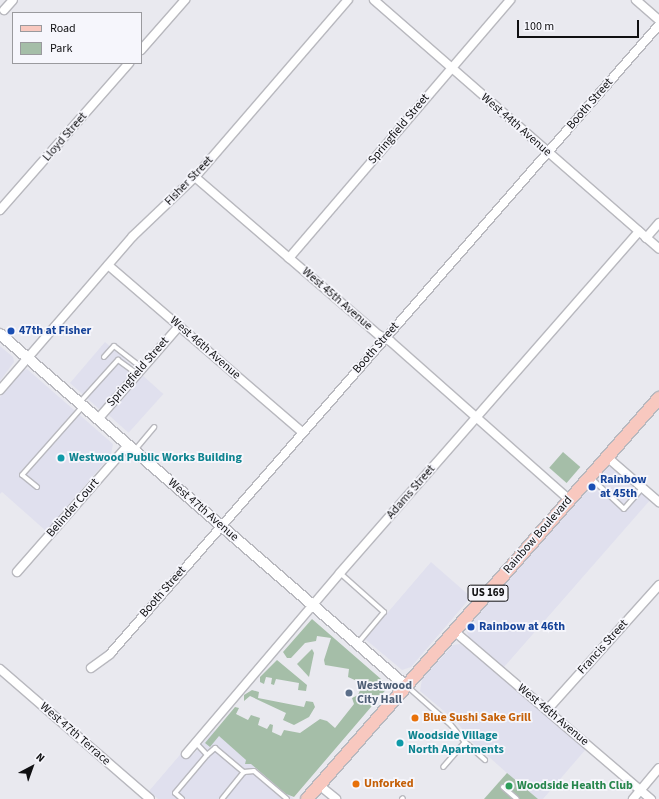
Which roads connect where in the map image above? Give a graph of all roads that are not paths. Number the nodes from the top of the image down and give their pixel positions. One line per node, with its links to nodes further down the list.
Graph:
1 (13, 0): 7 (street)
2 (185, 0): 10 (street)
3 (348, 0): 14 (street, Fisher Street)
4 (374, 0): 12 (street, West 44th Avenue)
5 (510, 0): 12 (street, Springfield Street)
6 (636, 0): 8 (street)
7 (4, 10)
8 (659, 20)
9 (659, 25): 13 (street, Booth Street)
10 (142, 49)
11 (129, 64): 15 (street, Lloyd Street)
12 (451, 69): 13 (street, West 44th Avenue); 20 (street, Springfield Street)
13 (548, 152): 17 (street, West 44th Avenue); 24 (street, Booth Street)
14 (195, 177): 20 (street, West 45th Avenue); 21 (street, Fisher Street)
15 (0, 210)
16 (659, 223): 18 (street)
17 (639, 232): 18 (street, West 44th Avenue); 31 (street, Adams Street)
18 (646, 238): 19 (street, West 44th Avenue)
19 (659, 249)
20 (289, 258): 24 (street, West 45th Avenue)
21 (108, 265): 22 (street, West 46th Avenue); 26 (street, Fisher Street)
22 (179, 326): 27 (street, Springfield Street); 34 (street, West 46th Avenue)
23 (0, 334): 26 (street, West 47th Avenue)
24 (384, 338): 31 (street, West 45th Avenue); 34 (street, Booth Street)
25 (104, 357): 27 (lane)
26 (27, 358): 28 (street, Fisher Street); 30 (street, West 47th Avenue)
27 (139, 371): 30 (lane); 32 (street, Springfield Street)
28 (0, 390)
29 (659, 398): 36 (main road, Rainbow Boulevard / US 169)
30 (81, 404): 32 (street, West 47th Avenue); 39 (lane)
31 (477, 417): 40 (street, West 45th Avenue); 44 (street, Adams Street)
32 (98, 419): 35 (street, West 47th Avenue)
33 (154, 427): 35 (lane)
34 (302, 432): 42 (street, Booth Street)
35 (131, 447): 42 (street, West 47th Avenue); 43 (street, Belinder Court)
36 (607, 457): 37 (main road, Rainbow Boulevard / US 169); 38 (street)
37 (589, 477): 38 (lane); 40 (main road, Rainbow Boulevard / US 169)
38 (643, 487): 41 (street)
39 (37, 488)
40 (570, 500): 47 (main road, Rainbow Boulevard / US 169)
41 (659, 502)
42 (221, 526): 46 (street, West 47th Avenue); 50 (street, Booth Street)
43 (18, 572)
44 (340, 574): 46 (street, Adams Street); 48 (lane)
45 (659, 585): 52 (street, Francis Street)
46 (312, 606): 48 (street, West 47th Avenue); 54 (street, Adams Street)
47 (454, 632): 51 (main road, Rainbow Boulevard / US 169); 52 (street, West 46th Avenue)
48 (357, 644): 51 (street, West 47th Avenue)
49 (0, 668): 64 (street, West 47th Terrace)
50 (91, 668)
51 (406, 686): 53 (lane); 61 (main road, Rainbow Boulevard / US 169)
52 (547, 710): 63 (street, West 46th Avenue)
53 (465, 742): 57 (lane); 58 (lane)
54 (196, 743): 55 (street, Adams Street); 56 (lane)
55 (186, 754)
56 (207, 755): 60 (lane); 65 (lane)
57 (485, 760)
58 (443, 767)
59 (659, 768): 63 (street)
60 (244, 772): 66 (lane); 67 (lane)
61 (320, 784): 68 (main road, Rainbow Boulevard / US 169); 69 (street)
62 (503, 787): 70 (lane)
63 (640, 790): 71 (street); 72 (street, West 46th Avenue)
64 (150, 799)
65 (182, 799)
66 (222, 799)
67 (287, 799)
68 (307, 799)
69 (336, 799)
70 (517, 799)
71 (633, 799)
72 (651, 799)

